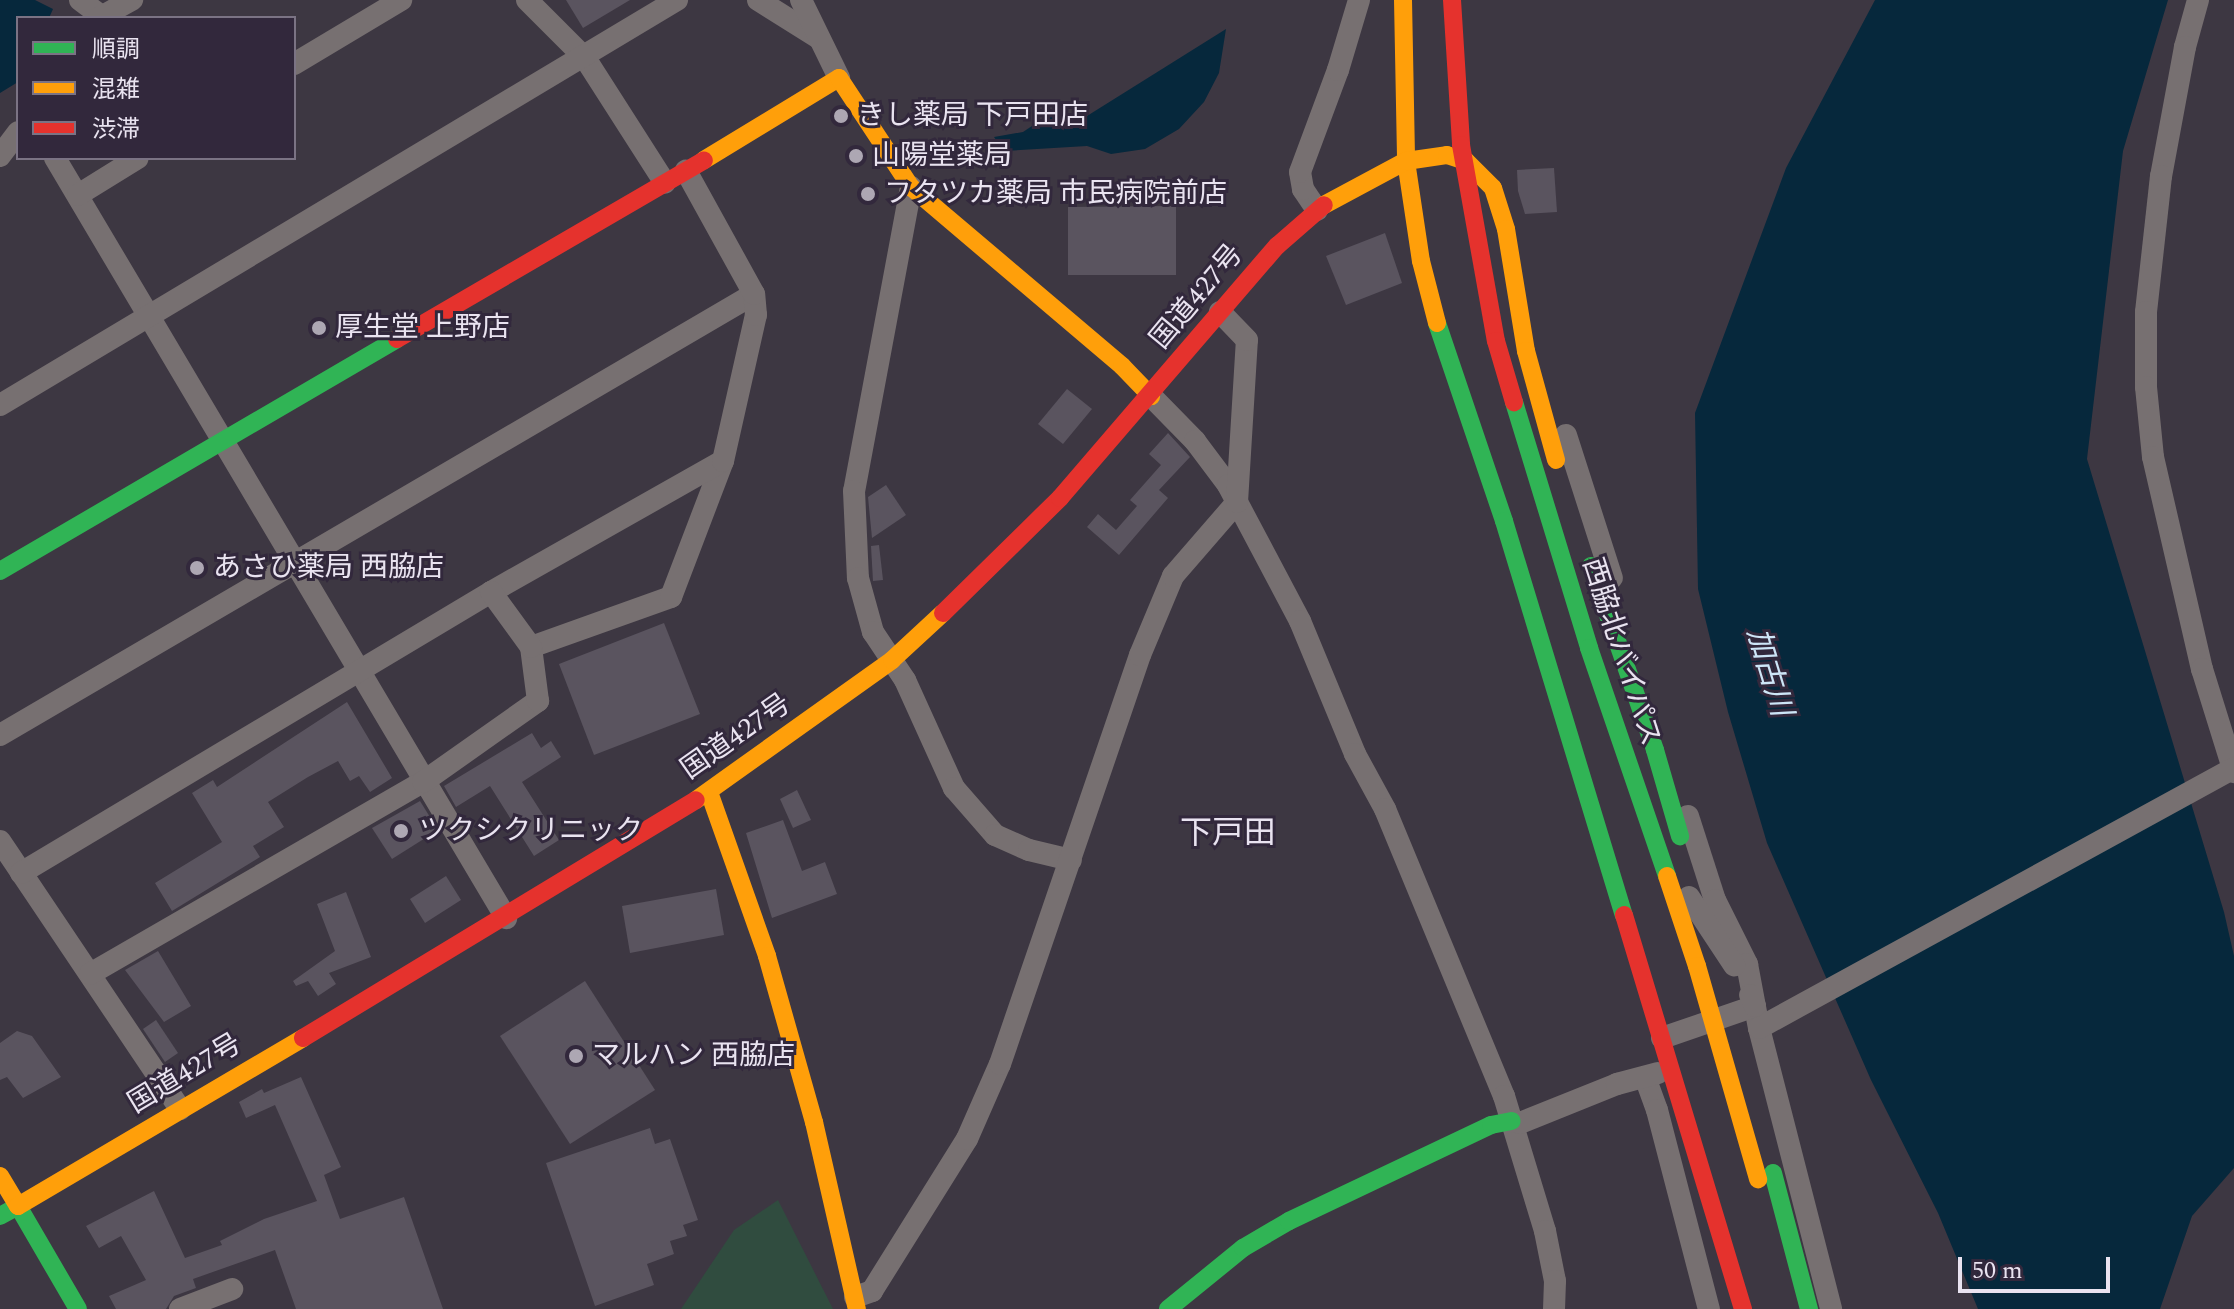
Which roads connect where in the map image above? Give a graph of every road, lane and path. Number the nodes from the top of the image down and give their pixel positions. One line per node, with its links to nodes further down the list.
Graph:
1 (80, 0): 12 (street)
2 (132, 0): 13 (street)
3 (401, 0): 16 (street)
4 (527, 0): 15 (street)
5 (677, 0): 15 (street)
6 (758, 0): 14 (street)
7 (801, 0): 14 (street)
8 (1359, 0): 27 (street)
9 (1403, 0): 22 (main road)
10 (1452, 0): 60 (main road, 西脇北バイパス, bridge)
11 (2198, 0): 45 (street)
12 (99, 16)
13 (102, 16)
14 (817, 37): 17 (street)
15 (585, 58): 24 (street); 31 (street)
16 (296, 63)
17 (839, 78): 23 (main road); 25 (main road)
18 (16, 135): 19 (street)
19 (0, 156)
20 (56, 160): 26 (street)
21 (135, 160): 26 (street)
22 (1406, 161): 27 (main road, 国道427号); 29 (main road, 国道427号); 54 (main road)
23 (686, 171): 24 (main road); 28 (street)
24 (665, 183): 35 (main road)
25 (911, 187): 32 (main road); 42 (street)
26 (78, 195): 31 (street)
27 (1317, 210): 30 (main road, 国道427号)
28 (754, 294): 36 (street); 38 (street)
29 (1517, 301): 53 (street); 60 (main road, 国道427号, bridge)
30 (1220, 312): 32 (main road, 国道427号); 37 (street)
31 (151, 316): 34 (street); 35 (street)
32 (1151, 396): 37 (street); 42 (main road, 国道427号)
33 (1556, 403): 53 (street)
34 (0, 405)
35 (222, 439): 38 (street); 39 (main road)
36 (723, 461): 40 (street); 41 (street)
37 (1237, 502): 49 (street); 58 (street)
38 (295, 563): 43 (street); 44 (street)
39 (0, 571)
40 (491, 592): 41 (street); 43 (street)
41 (531, 647): 46 (street)
42 (892, 660): 47 (main road, 国道427号); 49 (street)
43 (360, 673): 46 (street); 50 (street)
44 (0, 735)
45 (2234, 770): 53 (street)
46 (423, 782): 51 (street); 52 (street)
47 (709, 792): 51 (main road, 国道427号); 64 (main road)
48 (0, 841): 50 (street)
49 (1071, 860): 64 (street)
50 (21, 873): 52 (street)
51 (506, 918): 57 (main road, 国道427号)
52 (90, 974): 57 (street)
53 (1757, 1017): 54 (street); 73 (street)
54 (1662, 1038): 55 (main road)
55 (1670, 1069): 56 (street); 70 (main road)
56 (1645, 1077): 58 (street); 69 (street)
57 (180, 1109): 61 (main road, 国道427号)
58 (1512, 1121): 67 (main road); 68 (street)
59 (0, 1176): 61 (main road)
60 (1766, 1176): 71 (main road, 西脇北バイパス); 72 (main road)
61 (18, 1206): 62 (main road, 国道427号); 65 (main road)
62 (0, 1216)
63 (232, 1289): 66 (street)
64 (856, 1303)
65 (78, 1309)
66 (180, 1309)
67 (1168, 1309)
68 (1554, 1309)
69 (1709, 1309)
70 (1743, 1309)
71 (1793, 1309)
72 (1809, 1309)
73 (1831, 1309)

